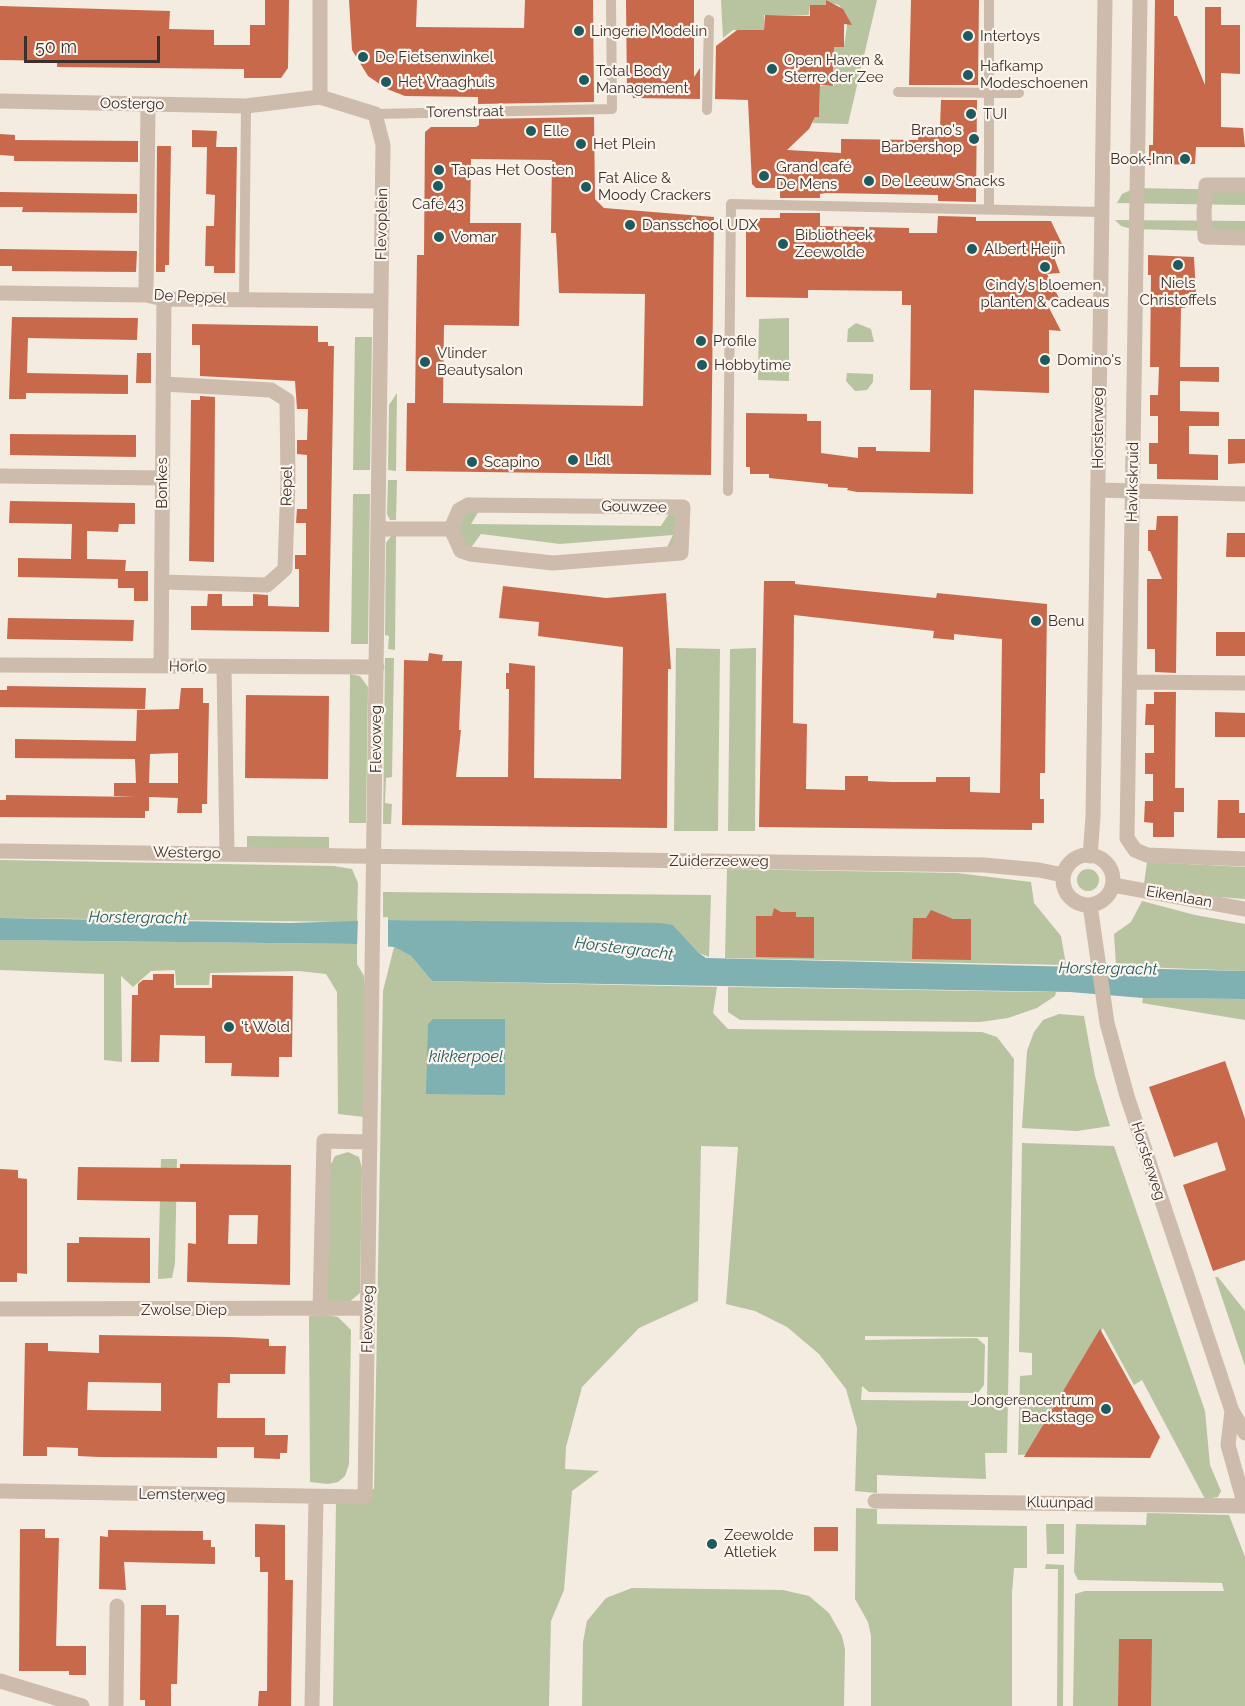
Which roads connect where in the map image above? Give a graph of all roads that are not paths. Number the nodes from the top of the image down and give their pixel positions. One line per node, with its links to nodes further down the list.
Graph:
1 (320, 0): 10 (street)
2 (611, 0): 15 (street, Torenstraat)
3 (988, 0): 8 (street)
4 (1105, 0): 18 (street, Horsterweg)
5 (1140, 0): 31 (street, Havikskruid)
6 (710, 20): 14 (street)
7 (898, 92): 8 (street)
8 (987, 93): 9 (street); 17 (street)
9 (1019, 93)
10 (320, 97): 13 (street, Oostergo); 15 (street, Torenstraat)
11 (0, 101): 12 (street, Oostergo)
12 (148, 104): 13 (street, Oostergo); 21 (street)
13 (246, 106): 23 (street)
14 (707, 110)
15 (375, 114): 24 (street, Flevoplein)
16 (1245, 185): 19 (street)
17 (989, 209): 18 (street); 30 (street)
18 (1102, 212): 29 (street, Horsterweg)
19 (1245, 238)
20 (0, 293): 21 (street, De Peppel)
21 (146, 295): 22 (street, De Peppel)
22 (164, 299): 23 (street, De Peppel); 26 (street, Bonkes)
23 (244, 299): 24 (street, De Peppel)
24 (381, 301): 25 (street, Flevoplein)
25 (381, 336): 33 (street, Flevoweg)
26 (163, 384): 28 (street, Bonkes); 35 (street, Repel)
27 (0, 476): 28 (street)
28 (162, 478): 35 (street, Bonkes)
29 (1098, 490): 31 (street); 44 (street, Horsterweg)
30 (728, 491)
31 (1134, 491): 32 (street); 40 (street, Havikskruid)
32 (1245, 494)
33 (379, 529): 34 (street); 39 (street, Flevoweg)
34 (451, 529): 34 (street, Gouwzee)
35 (162, 582): 37 (street, Bonkes)
36 (0, 665): 37 (street, Horlo)
37 (161, 666): 38 (street, Horlo)
38 (224, 667): 39 (street, Horlo); 43 (street)
39 (377, 667): 45 (street, Flevoweg)
40 (1131, 682): 41 (street); 46 (street, Havikskruid)
41 (1245, 683)
42 (0, 851): 43 (street, Westergo)
43 (227, 853): 45 (street, Westergo)
44 (1090, 856): 47 (street); 48 (street)
45 (375, 858): 47 (street, Zuiderzeeweg); 51 (street, Flevoweg)
46 (1245, 859)
47 (1063, 875): 49 (street)
48 (1113, 885): 49 (street); 50 (street, Eikenlaan)
49 (1090, 905): 56 (street, Horsterweg)
50 (1245, 909)
51 (370, 1142): 52 (street, Flevoweg); 54 (street)
52 (368, 1308): 54 (street, Zwolse Diep); 59 (street, Flevoweg)
53 (0, 1309): 54 (street, Zwolse Diep); 55 (street)
54 (320, 1310)
55 (0, 1317)
56 (1232, 1411): 57 (street, Horsterweg); 62 (street, Horsterweg)
57 (1245, 1433)
58 (0, 1491): 60 (street, Lemsterweg)
59 (365, 1497): 60 (street, Lemsterweg)
60 (316, 1498): 67 (street)
61 (875, 1501): 62 (street, Kluunpad)
62 (1245, 1506)
63 (117, 1606): 66 (street)
64 (0, 1682): 65 (street)
65 (82, 1706)
66 (116, 1706)
67 (312, 1706)

